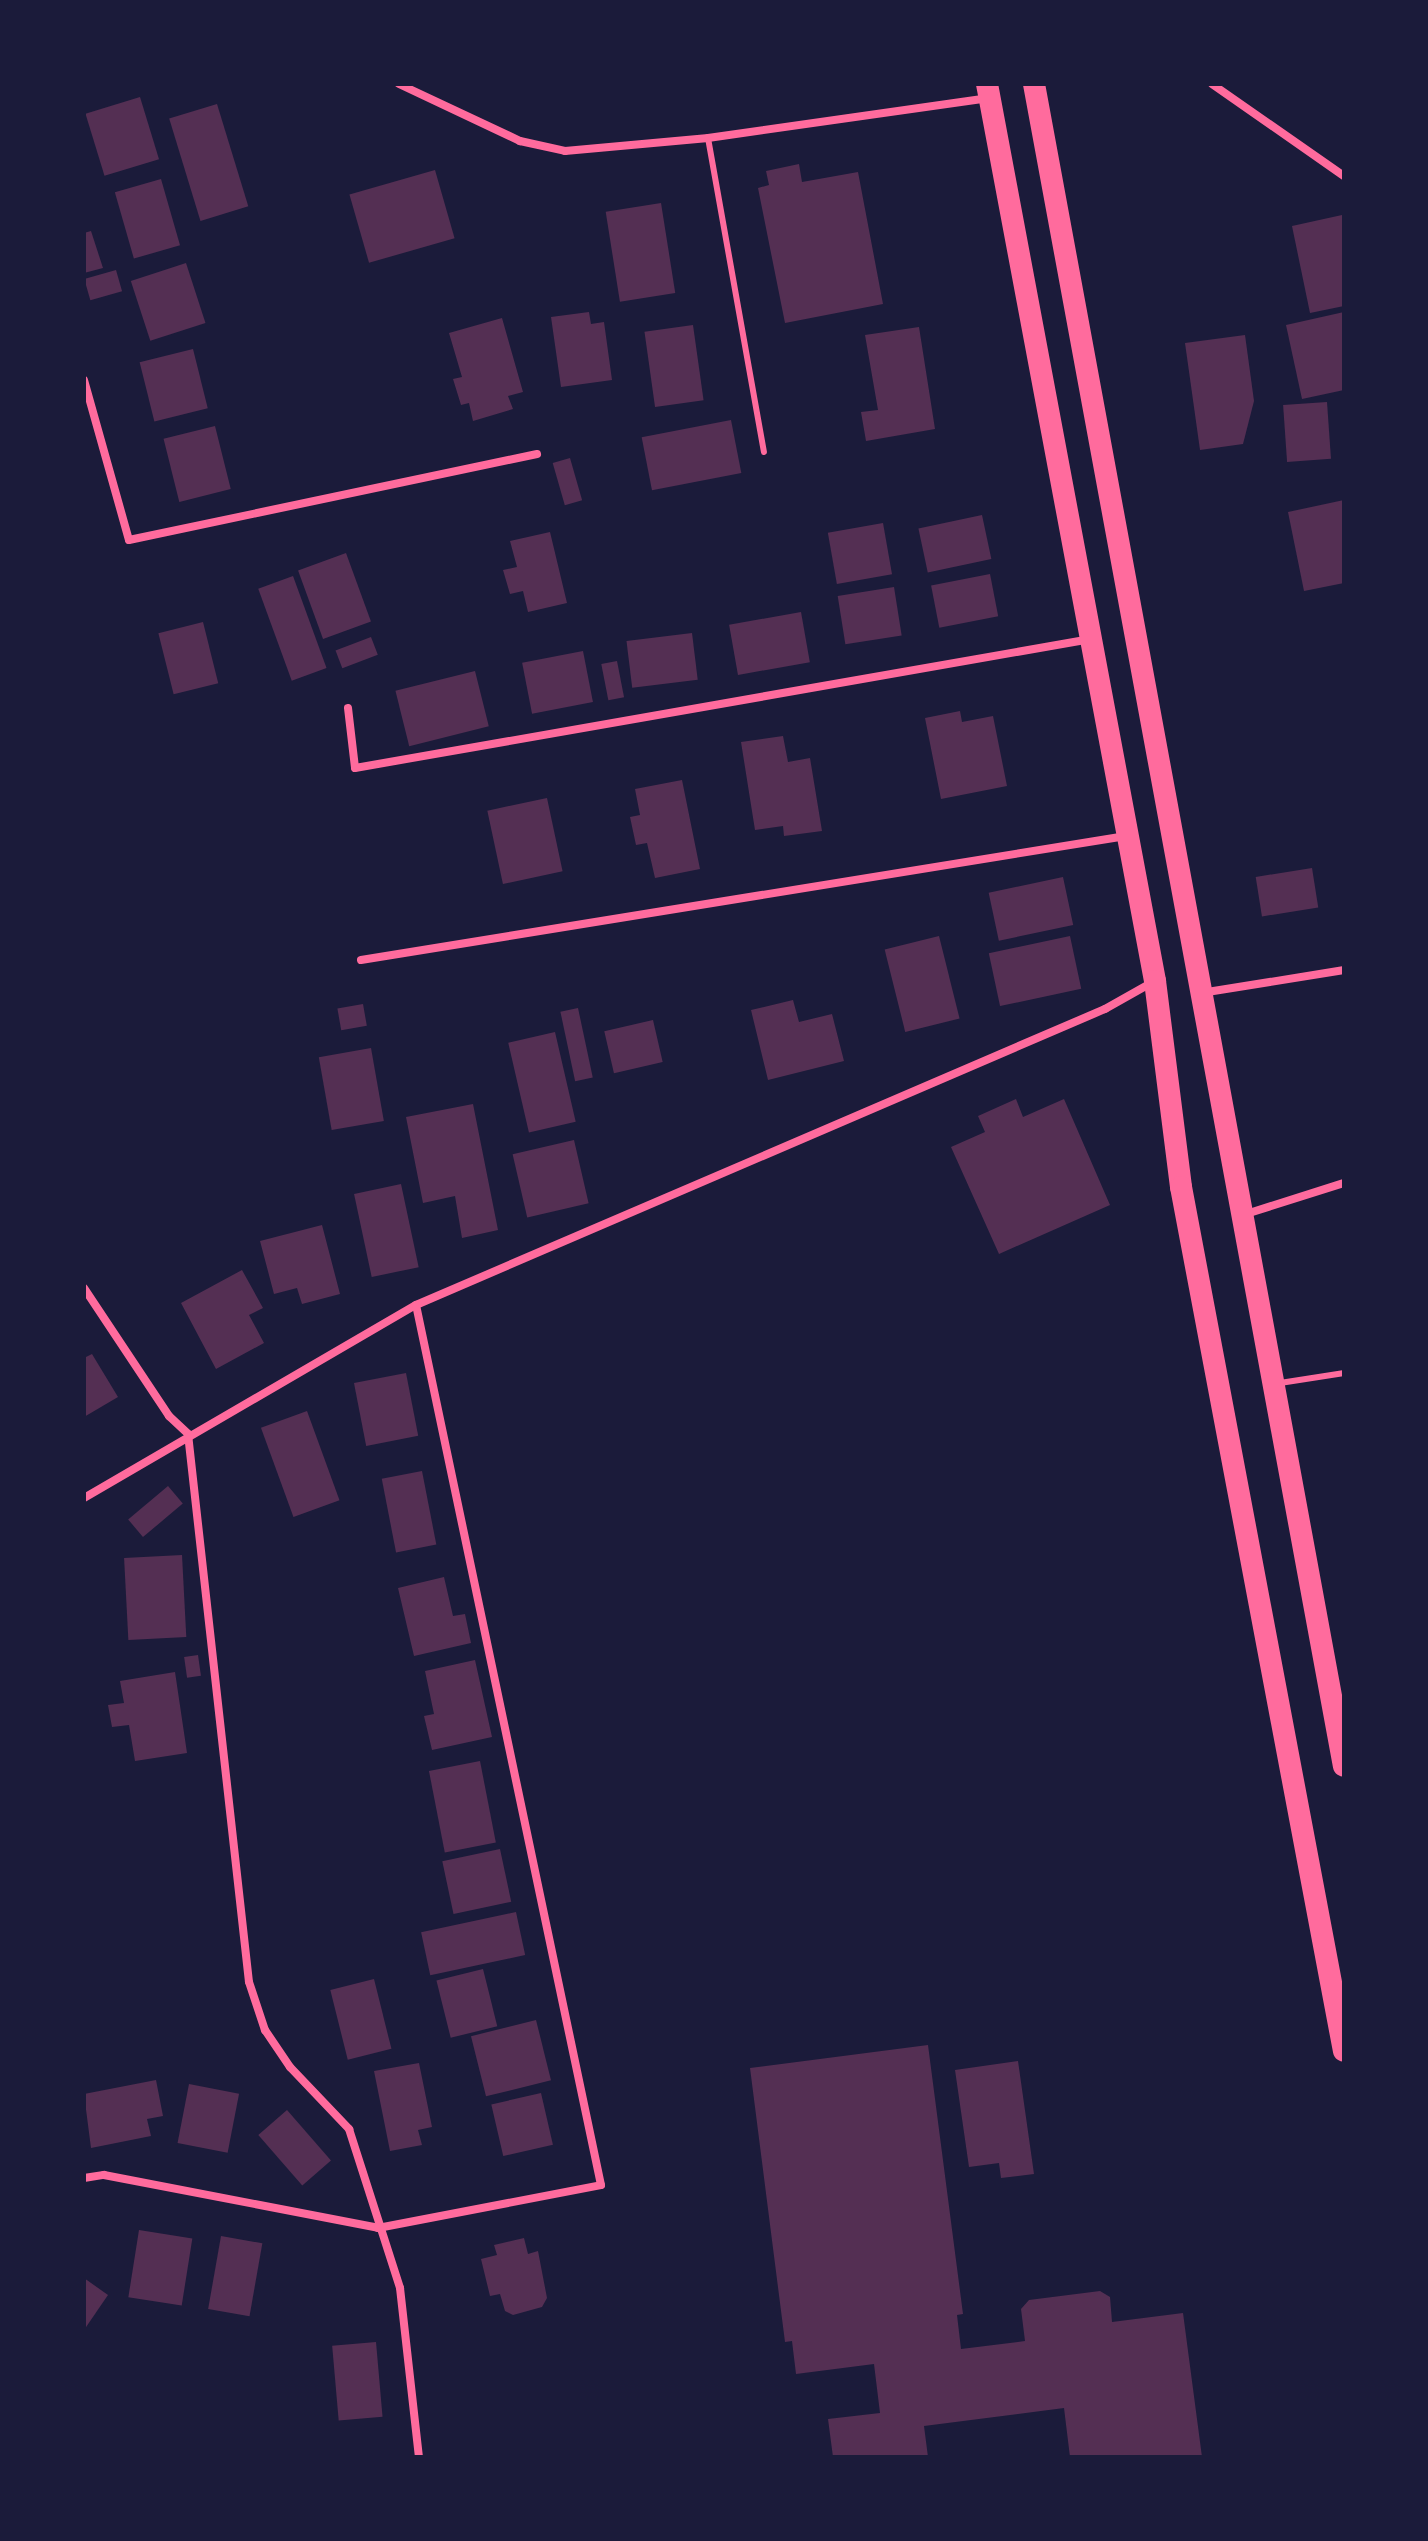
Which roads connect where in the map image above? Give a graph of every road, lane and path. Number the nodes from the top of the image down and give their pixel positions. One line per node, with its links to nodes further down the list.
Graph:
1 (399, 84): 5 (street)
2 (1034, 84): 16 (highway)
3 (1212, 84): 6 (street)
4 (988, 91): 5 (street); 10 (highway)
5 (708, 138): 8 (lane)
6 (1344, 176)
7 (84, 380): 9 (street)
8 (764, 452)
9 (537, 454)
10 (1092, 639): 11 (street); 12 (highway)
11 (348, 708)
12 (1128, 835): 13 (street); 15 (highway)
13 (361, 960)
14 (1344, 970): 16 (street)
15 (1155, 981): 20 (street); 26 (highway)
16 (1201, 993): 18 (highway)
17 (1344, 1183): 18 (street)
18 (1241, 1216): 22 (highway)
19 (84, 1288): 23 (street)
20 (416, 1305): 23 (street); 28 (street)
21 (1344, 1373): 22 (lane)
22 (1272, 1384): 25 (highway)
23 (188, 1434): 24 (street); 28 (street)
24 (84, 1498)
25 (1343, 1753)
26 (1344, 2051)
27 (84, 2178): 28 (street)
28 (378, 2228): 29 (street)
29 (419, 2457)

